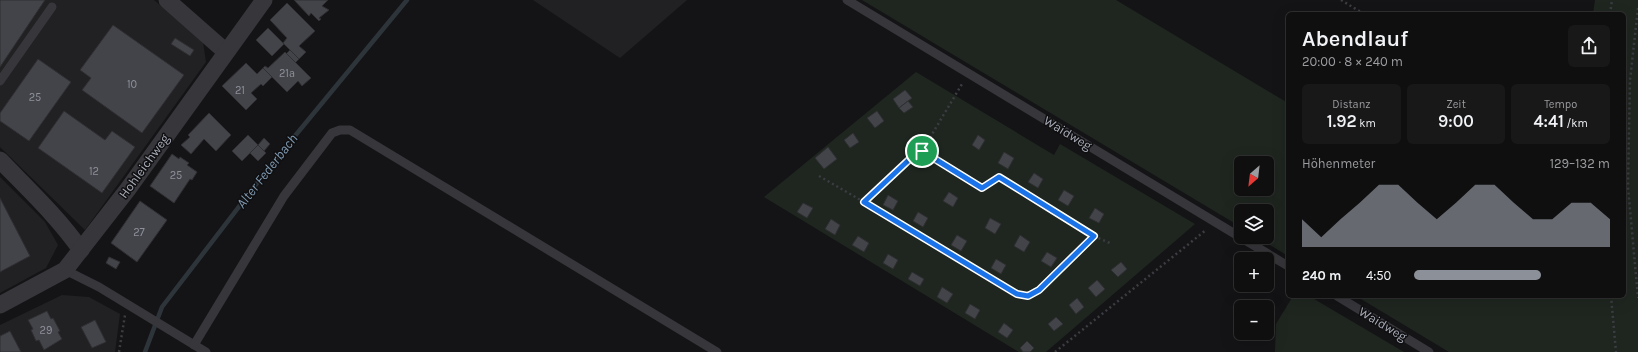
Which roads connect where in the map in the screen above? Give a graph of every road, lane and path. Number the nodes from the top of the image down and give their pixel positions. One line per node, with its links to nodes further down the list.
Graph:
1 (167, 0): 10 (street)
2 (264, 0): 10 (street, Hohleichweg)
3 (847, 0): 11 (lane, Waidweg)
4 (1341, 0): 8 (path)
5 (1612, 0): 9 (path)
6 (52, 7): 12 (lane)
7 (1638, 8): 13 (path)
8 (1361, 12)
9 (1610, 12)
10 (226, 52): 21 (street, Hohleichweg)
11 (968, 73): 14 (path); 18 (lane, Waidweg)
12 (0, 81)
13 (1628, 146): 26 (path)
14 (922, 151): 17 (path); 19 (path)
15 (0, 160): 21 (street)
16 (819, 176): 17 (path)
17 (864, 202): 19 (path)
18 (1215, 222): 22 (lane, Waidweg); 33 (path)
19 (1094, 236): 20 (path)
20 (1112, 244)
21 (81, 250): 23 (street, Hohleichweg)
22 (1286, 265)
23 (65, 270): 27 (street, Hohleichweg); 28 (lane)
24 (1340, 298): 34 (lane, Waidweg)
25 (1611, 298): 35 (path)
26 (1638, 298)
27 (0, 305)
28 (132, 307): 29 (lane); 30 (path)
29 (194, 345): 31 (lane); 32 (lane)
30 (119, 352)
31 (206, 352)
32 (717, 352)
33 (1055, 352)
34 (1429, 352)
35 (1616, 352)

